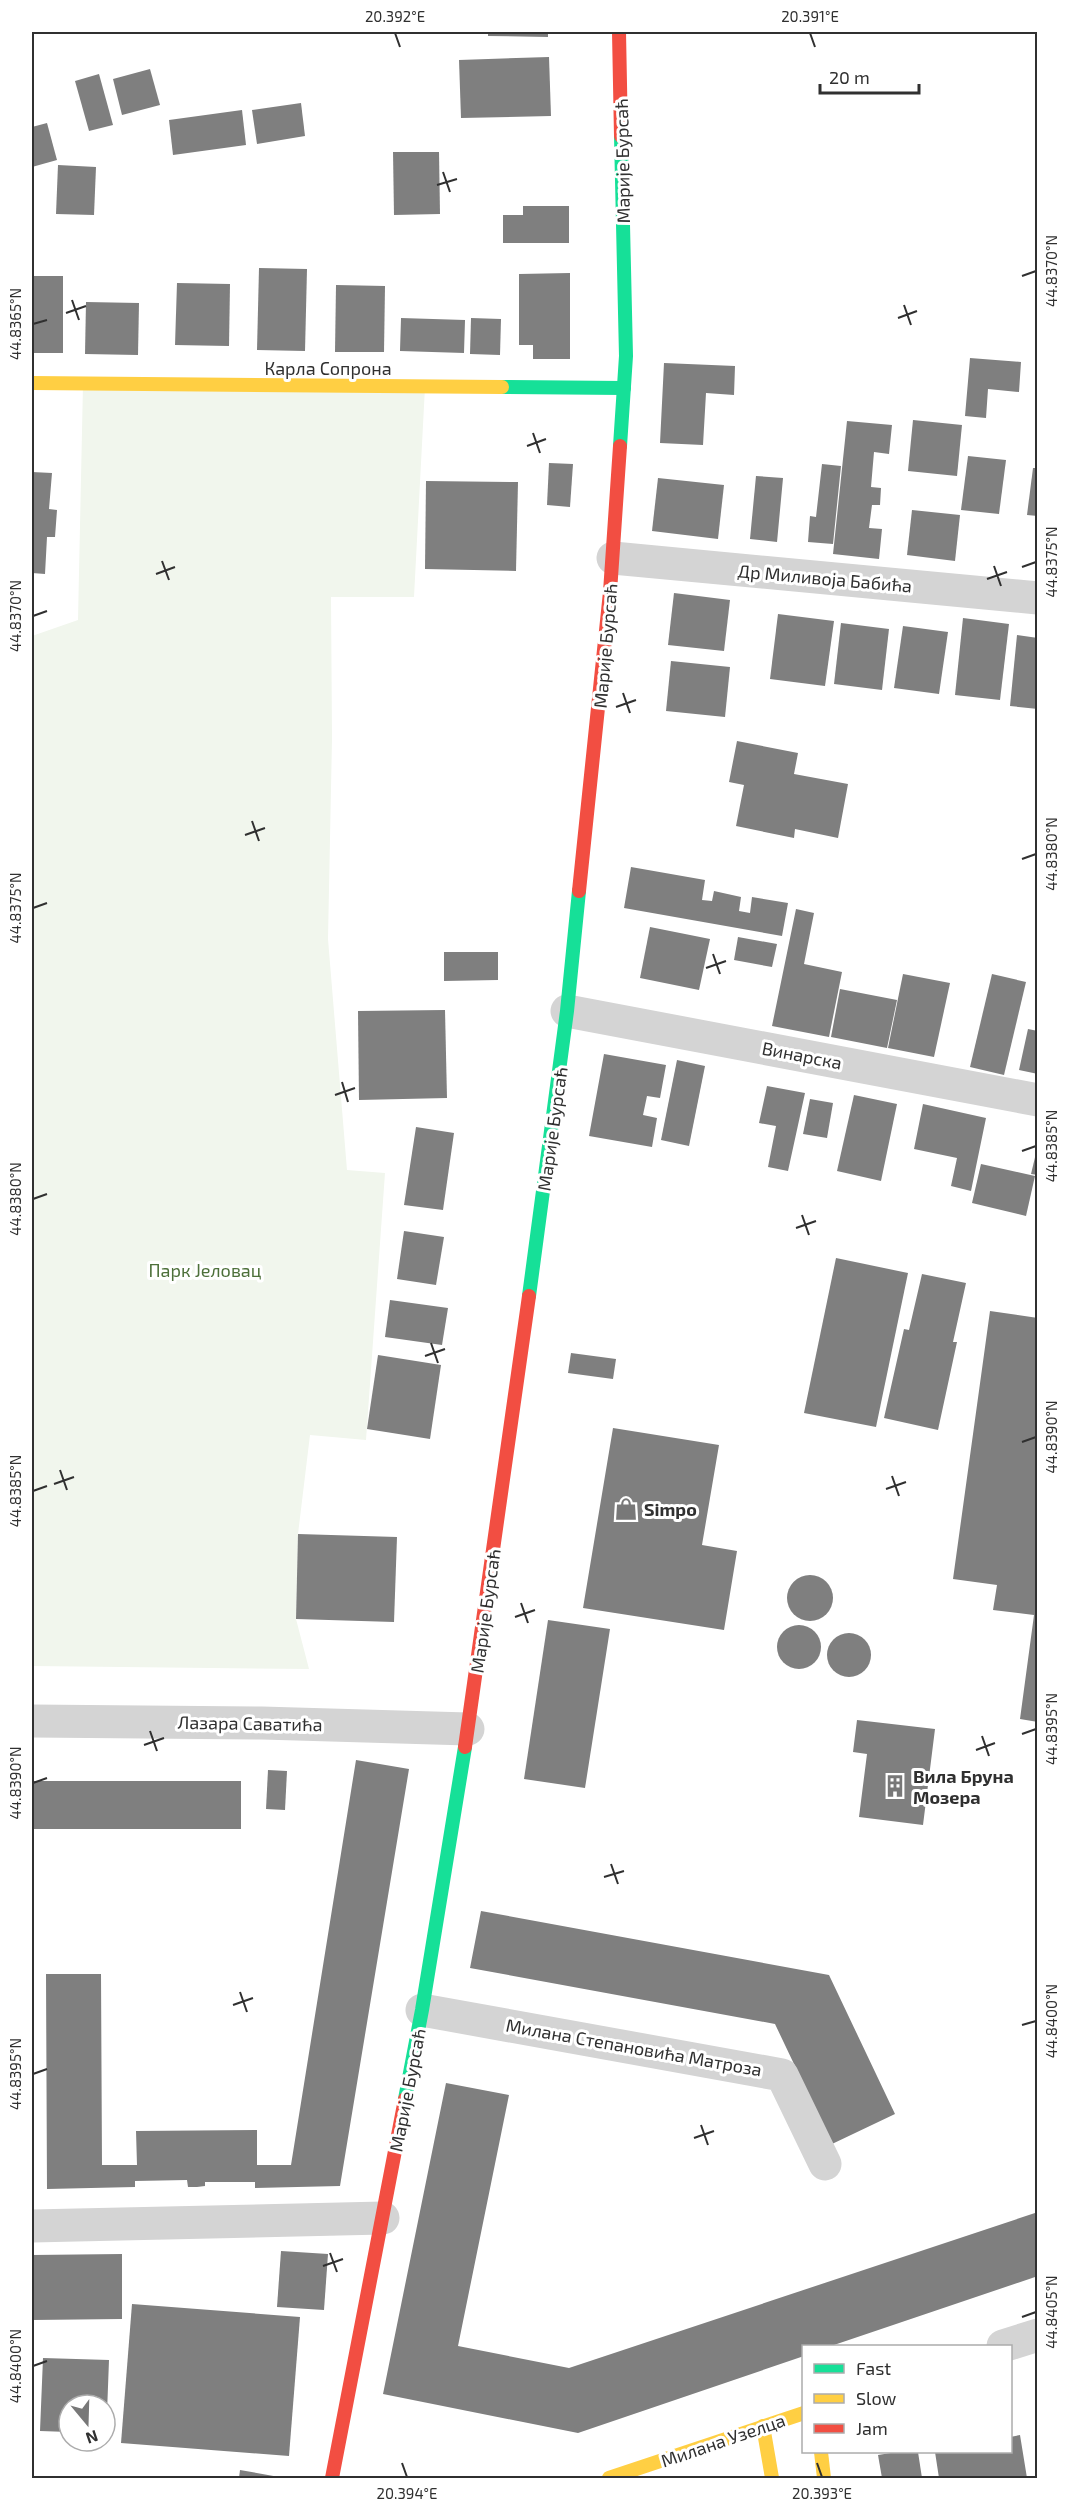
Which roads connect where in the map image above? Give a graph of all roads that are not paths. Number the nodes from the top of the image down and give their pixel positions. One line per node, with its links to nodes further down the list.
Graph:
1 (619, 32): 3 (street, Марије Бурсаћ)
2 (32, 383): 3 (street, Карла Сопрона)
3 (624, 388): 4 (street, Марије Бурсаћ)
4 (613, 558): 5 (street, Др Миливоја Бабића); 6 (street, Марије Бурсаћ)
5 (1038, 598)
6 (567, 1011): 7 (street, Винарска); 9 (street, Марије Бурсаћ)
7 (1038, 1100)
8 (32, 1721): 9 (street, Лазара Саватића)
9 (468, 1729): 10 (street, Марије Бурсаћ)
10 (422, 2010): 11 (street, Милана Степановића Матроза); 12 (street, Марије Бурсаћ)
11 (825, 2164)
12 (383, 2218): 13 (street); 19 (street, Марије Бурсаћ)
13 (32, 2226)
14 (1038, 2335): 15 (street)
15 (1006, 2345)
16 (802, 2414): 17 (street, Милана Узелца)
17 (763, 2426): 20 (street, Милана Узелца); 21 (street)
18 (821, 2453): 22 (street)
19 (332, 2478)
20 (609, 2478)
21 (772, 2478)
22 (824, 2478)

